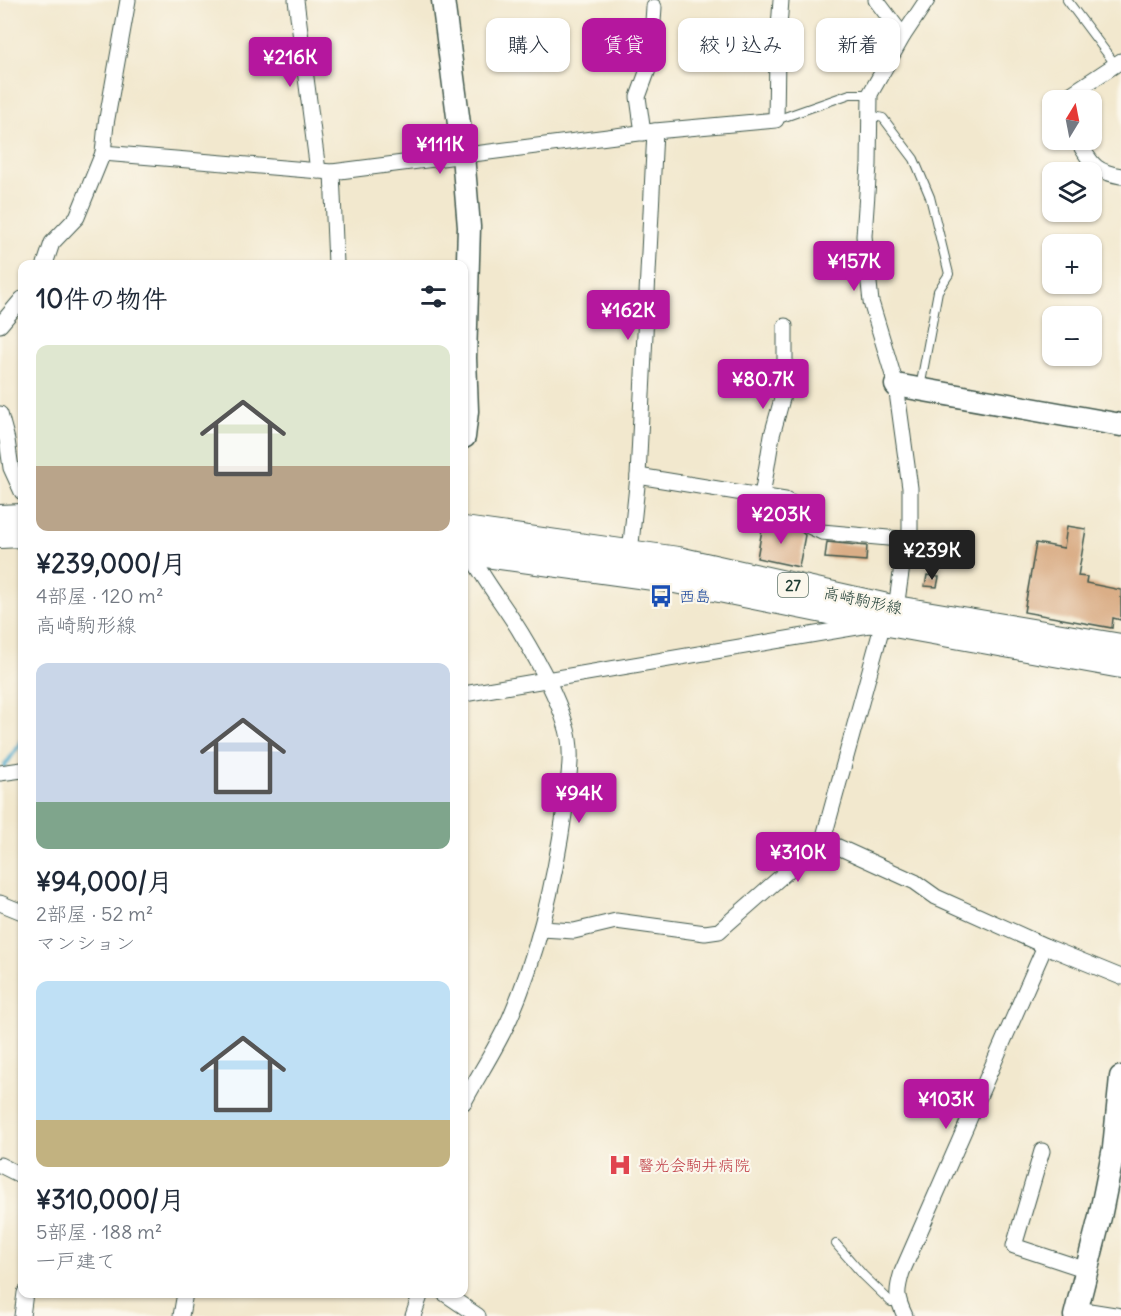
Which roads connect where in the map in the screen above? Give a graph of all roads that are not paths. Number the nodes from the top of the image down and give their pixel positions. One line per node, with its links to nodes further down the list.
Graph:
1 (128, 0): 17 (street)
2 (296, 0): 19 (street)
3 (443, 0): 18 (street)
4 (781, 0): 14 (street)
5 (876, 0): 9 (street)
6 (927, 0): 9 (street)
7 (1067, 0): 10 (lane)
8 (654, 7): 15 (street)
9 (903, 36): 12 (street)
10 (1118, 63): 11 (street)
11 (1077, 90)
12 (870, 94): 13 (street); 14 (lane)
13 (870, 115): 27 (street); 28 (lane)
14 (776, 120): 15 (street)
15 (649, 132): 18 (street); 31 (street)
16 (1084, 150): 20 (street)
17 (103, 153): 19 (street); 21 (street)
18 (463, 155): 19 (street); 23 (street)
19 (325, 172): 22 (street)
20 (1121, 176)
21 (46, 260)
22 (336, 260)
23 (468, 260)
24 (18, 304): 25 (street)
25 (0, 325)
26 (785, 326): 33 (street)
27 (896, 386): 28 (street); 39 (street)
28 (920, 389): 30 (street)
29 (0, 414): 32 (street)
30 (1121, 425)
31 (638, 476): 33 (street); 42 (street)
32 (18, 483)
33 (762, 495): 39 (street)
34 (18, 516): 35 (main road)
35 (0, 517)
36 (468, 530): 42 (main road, 高崎駒形線 / 27)
37 (18, 535): 38 (main road)
38 (0, 536)
39 (910, 540): 43 (street)
40 (468, 548): 43 (main road, 高崎駒形線 / 27)
41 (468, 552): 46 (street)
42 (630, 553): 43 (main road, 高崎駒形線 / 27)
43 (890, 615): 44 (main road, 高崎駒形線 / 27); 45 (main road, 高崎駒形線 / 27); 46 (street); 48 (street)
44 (1121, 646)
45 (1121, 666)
46 (548, 681): 47 (street); 51 (street)
47 (468, 693)
48 (823, 840): 51 (street); 52 (street)
49 (0, 903): 50 (street)
50 (18, 910)
51 (542, 929): 55 (street)
52 (1045, 946): 53 (street); 66 (street)
53 (1121, 977)
54 (1121, 1077): 56 (street)
55 (468, 1095)
56 (1118, 1148): 61 (street)
57 (1042, 1151): 61 (street)
58 (0, 1165): 59 (street)
59 (18, 1174)
60 (837, 1244): 66 (lane)
61 (1087, 1270): 67 (street)
62 (24, 1298): 68 (street)
63 (184, 1298): 69 (street)
64 (419, 1298): 70 (street)
65 (451, 1298): 71 (street)
66 (898, 1301): 72 (street)
67 (1076, 1312): 73 (street)
68 (22, 1316)
69 (181, 1316)
70 (413, 1316)
71 (478, 1316)
72 (905, 1316)
73 (1121, 1316)

